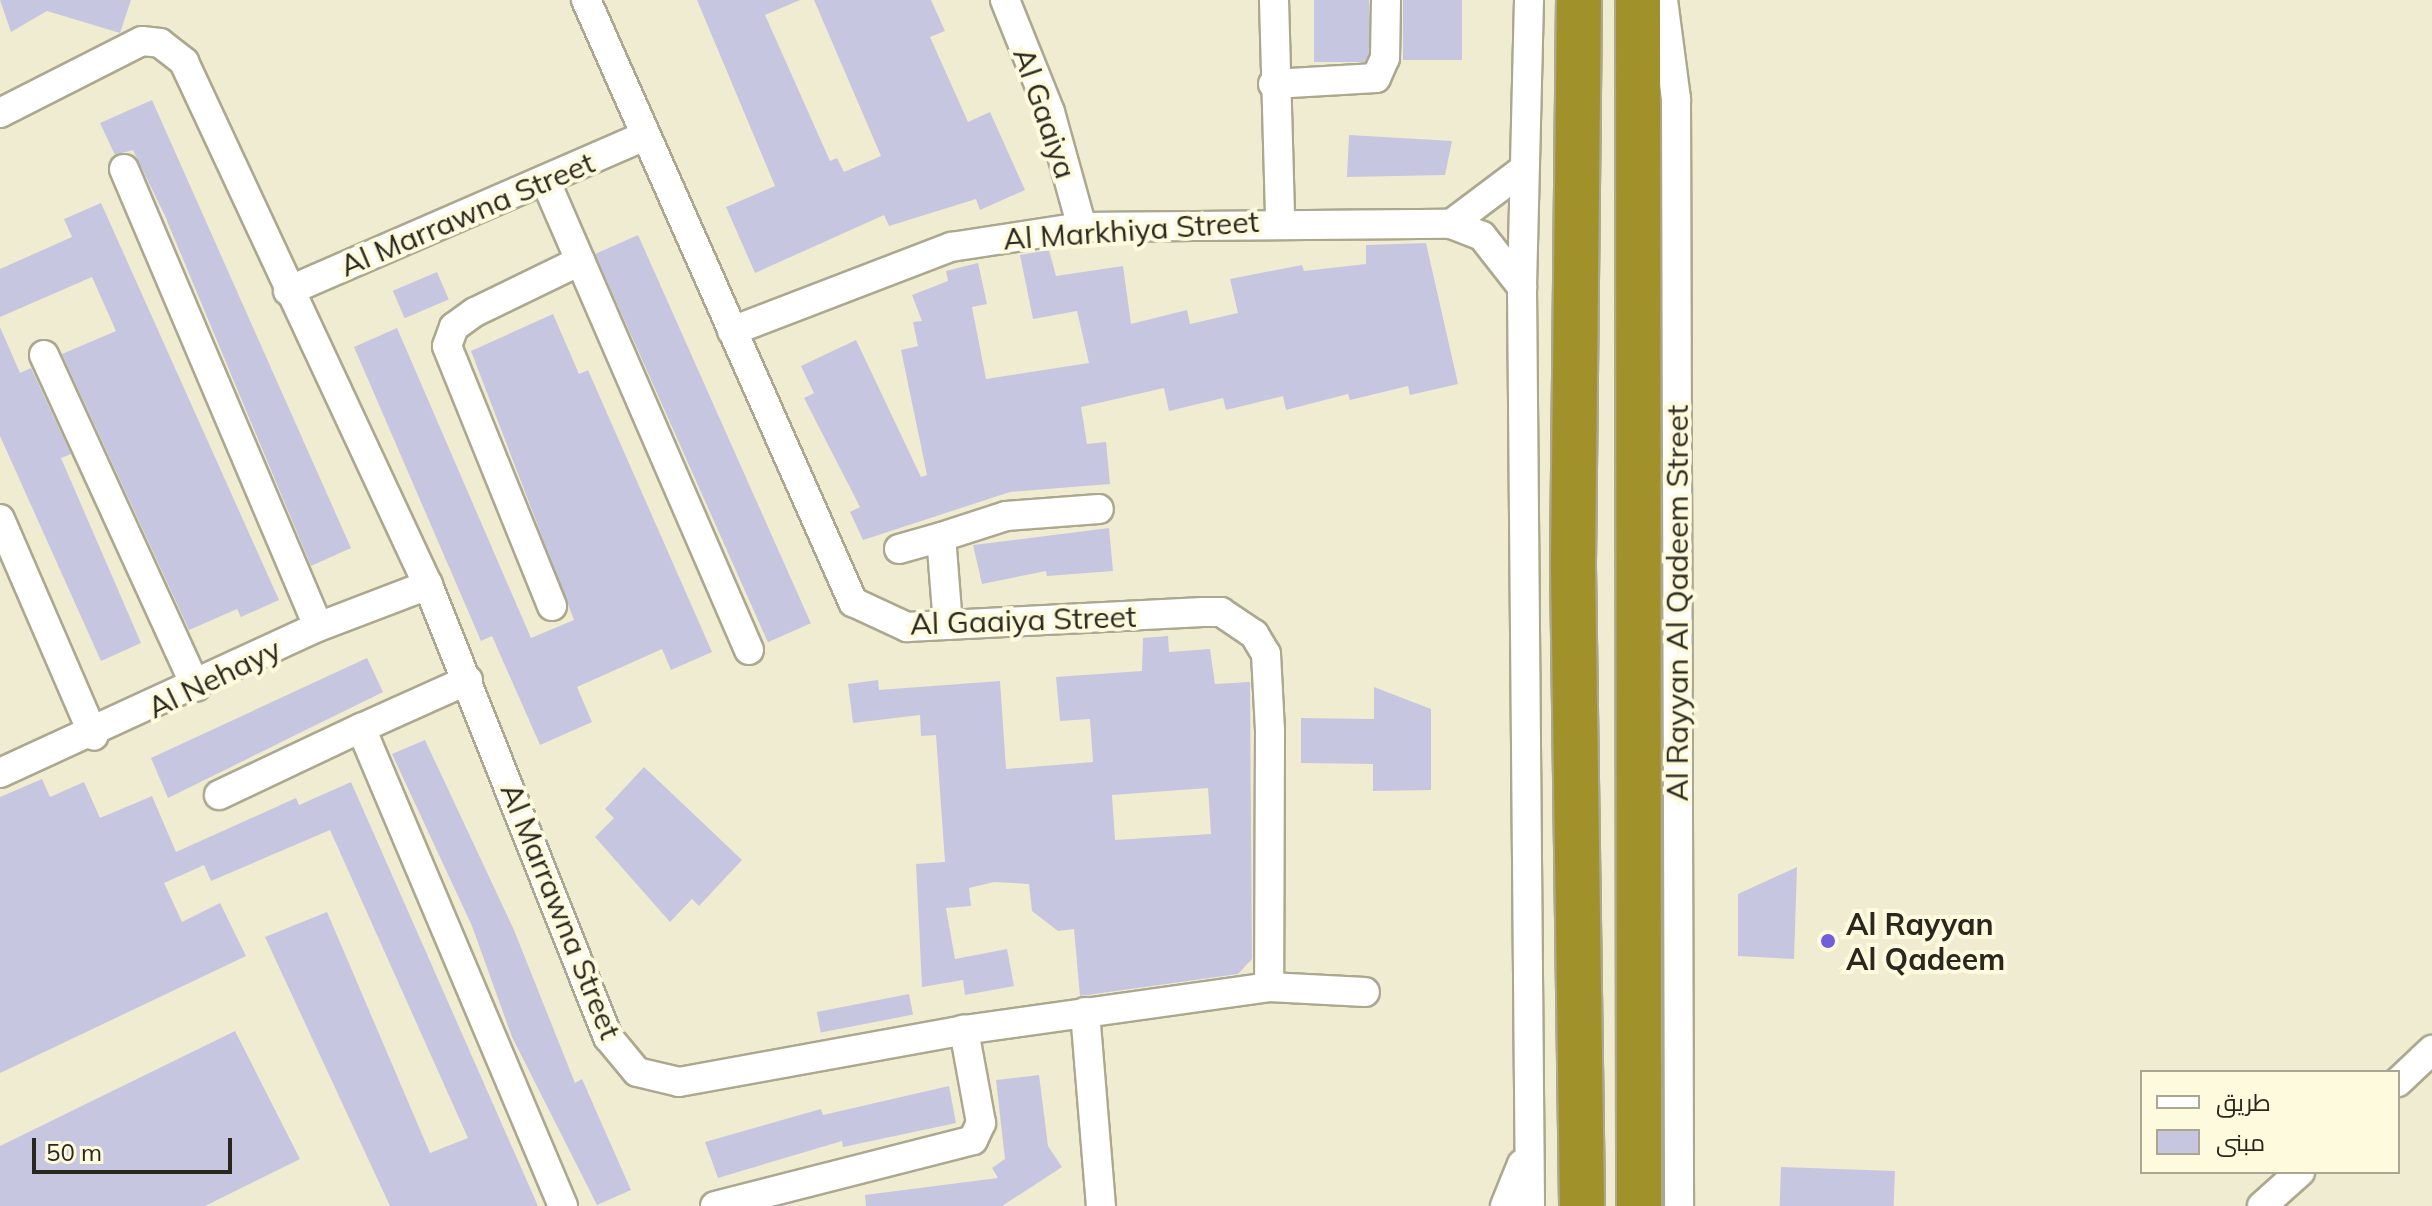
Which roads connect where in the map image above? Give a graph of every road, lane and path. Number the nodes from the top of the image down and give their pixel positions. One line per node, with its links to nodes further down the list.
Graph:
1 (586, 0): 11 (street, Al Gaaiya Street)
2 (1005, 0): 17 (street, Al Gaaiya)
3 (1274, 0): 9 (street)
4 (1386, 0): 9 (street)
5 (1529, 0): 13 (street)
6 (1579, 0): 51 (highway)
7 (1638, 0): 52 (highway, Al Rayyan Al Qadeem Street)
8 (1663, 0): 53 (street, Al Rayyan Al Qadeem Street)
9 (1273, 84): 15 (street)
10 (0, 113): 20 (street, Al Marrawna Street)
11 (645, 136): 14 (street, Al Marrawna Street); 21 (street, Al Gaaiya Street)
12 (124, 169): 30 (street)
13 (1524, 169): 16 (street); 19 (street)
14 (546, 182): 18 (street); 20 (street, Al Marrawna Street)
15 (1280, 221): 16 (street, Al Markhiya Street); 17 (street, Al Markhiya Street)
16 (1451, 224): 19 (street, Al Markhiya Street)
17 (1082, 227): 21 (street, Al Markhiya Street)
18 (580, 261): 28 (street); 31 (street)
19 (1522, 287): 44 (street)
20 (288, 291): 27 (street, Al Marrawna Street)
21 (732, 331): 29 (street, Al Gaaiya Street)
22 (44, 355): 33 (street)
23 (1099, 509): 25 (street)
24 (0, 519): 35 (street)
25 (941, 537): 26 (street); 29 (street)
26 (899, 549)
27 (428, 585): 30 (street, Al Nehayy); 32 (street, Al Marrawna Street)
28 (552, 606)
29 (948, 625): 38 (street, Al Gaaiya Street)
30 (318, 627): 33 (street, Al Nehayy)
31 (749, 650)
32 (468, 680): 34 (street); 41 (street, Al Marrawna Street)
33 (196, 687): 35 (street, Al Nehayy)
34 (361, 728): 37 (street); 46 (street)
35 (94, 736): 36 (street, Al Nehayy)
36 (0, 773)
37 (219, 795)
38 (1269, 987): 39 (street, Al Marrawna Street); 40 (street, Al Marrawna Street)
39 (1365, 992)
40 (1085, 1012): 41 (street, Al Marrawna Street); 48 (street)
41 (964, 1030): 47 (street)
42 (2432, 1050): 43 (street)
43 (2400, 1080)
44 (1529, 1144): 49 (street); 50 (street)
45 (2298, 1174): 54 (street)
46 (563, 1206)
47 (715, 1206)
48 (1101, 1206)
49 (1505, 1206)
50 (1530, 1206)
51 (1582, 1206)
52 (1639, 1206)
53 (1679, 1206)
54 (2262, 1206)

